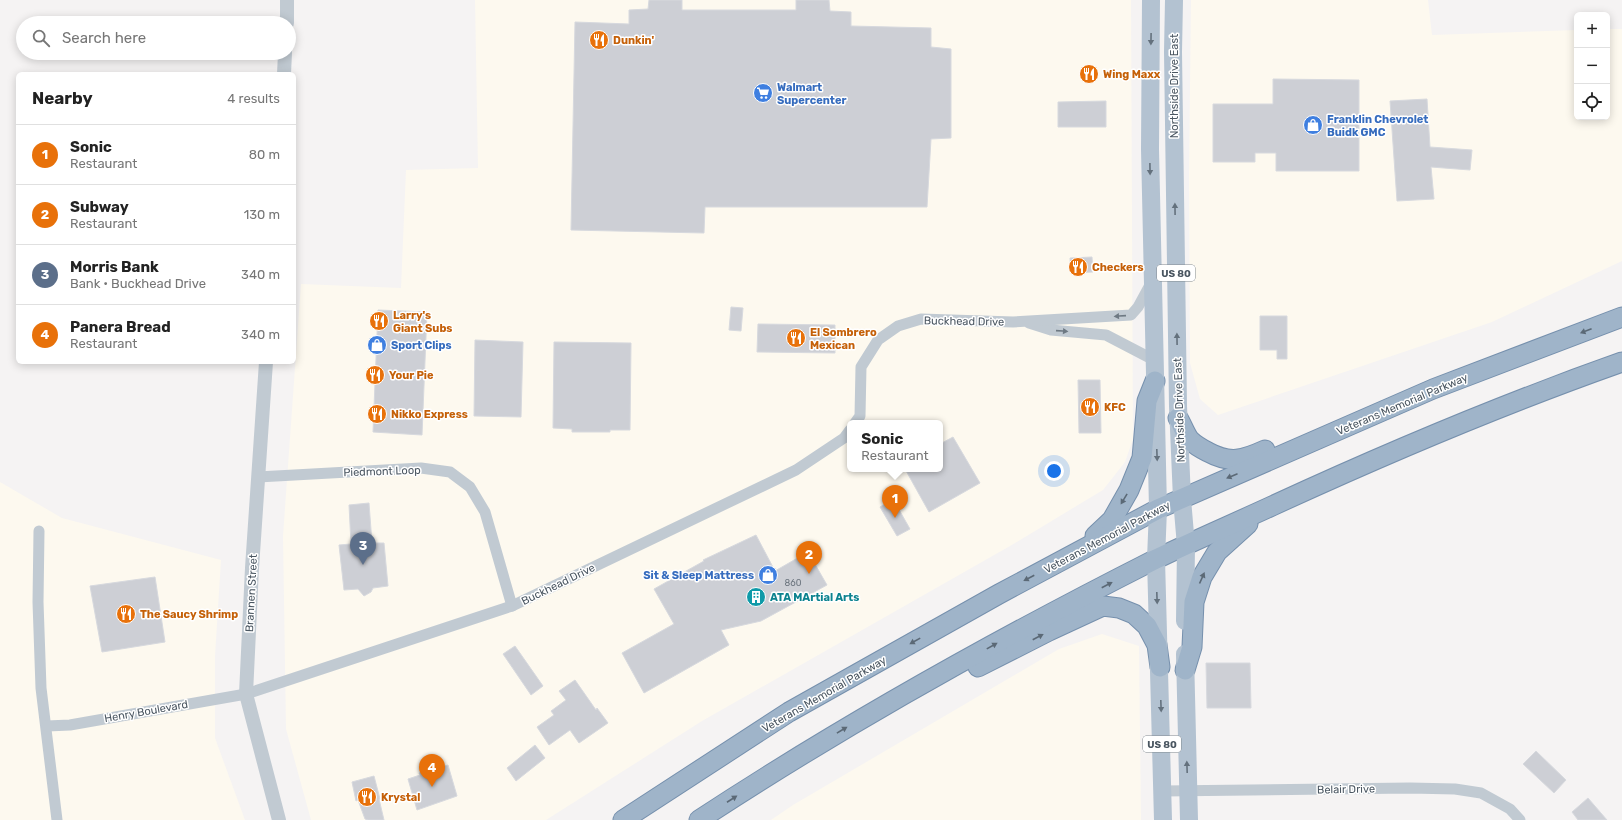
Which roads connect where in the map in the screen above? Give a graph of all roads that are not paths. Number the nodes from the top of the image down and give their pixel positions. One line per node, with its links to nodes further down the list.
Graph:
1 (287, 0): 4 (street)
2 (1151, 0): 7 (main road, Northside Drive East / US 80, one-way to 7)
3 (1174, 0): 15 (main road, Northside Drive East / US 80, one-way to 3)
4 (287, 16)
5 (285, 60): 6 (street)
6 (284, 72)
7 (1153, 279): 9 (street, Buckhead Drive, one-way to 9); 10 (main road, Northside Drive East / US 80)
8 (1622, 317): 13 (highway, Veterans Memorial Parkway, one-way to 13)
9 (1025, 321): 10 (street, Buckhead Drive, one-way to 10); 16 (street, Buckhead Drive)
10 (1154, 360): 14 (main road, Northside Drive East / US 80)
11 (1622, 362): 21 (highway)
12 (266, 364): 18 (street, Brannen Street)
13 (1499, 364): 15 (highway); 19 (highway, Veterans Memorial Parkway, one-way to 19)
14 (1155, 381): 20 (main road, Northside Drive East / US 80, one-way to 20); 24 (highway, one-way to 24)
15 (1178, 418): 19 (main road, Northside Drive East / US 80)
16 (857, 420)
17 (847, 434): 26 (street, Buckhead Drive)
18 (258, 477): 26 (street, Piedmont Loop); 29 (street, Brannen Street)
19 (1182, 498): 20 (highway, Veterans Memorial Parkway); 23 (main road, Northside Drive East / US 80)
20 (1158, 509): 24 (highway, Veterans Memorial Parkway); 25 (main road, Northside Drive East / US 80)
21 (1265, 509): 23 (highway); 28 (highway, one-way to 21)
22 (39, 531): 31 (street)
23 (1186, 546): 25 (highway); 28 (main road, Northside Drive East / US 80)
24 (1079, 551): 36 (highway, Veterans Memorial Parkway, one-way to 36)
25 (1156, 559): 27 (main road, Northside Drive East / US 80, one-way to 27); 30 (highway, one-way to 25)
26 (512, 606): 29 (street, Buckhead Drive)
27 (1160, 667): 30 (highway, one-way to 27); 32 (main road, Northside Drive East / US 80, one-way to 32)
28 (1185, 670): 33 (main road, Northside Drive East / US 80, one-way to 28)
29 (246, 694): 31 (street, Henry Boulevard); 35 (street, Brannen Street)
30 (888, 703): 37 (highway, one-way to 30)
31 (47, 726): 34 (street)
32 (1163, 791): 33 (street, Belair Drive); 38 (main road, Northside Drive East / US 80)
33 (1188, 791): 39 (main road, Northside Drive East / US 80); 40 (street, Belair Drive)
34 (58, 820)
35 (279, 820)
36 (623, 820)
37 (699, 820)
38 (1163, 820)
39 (1189, 820)
40 (1520, 820)

